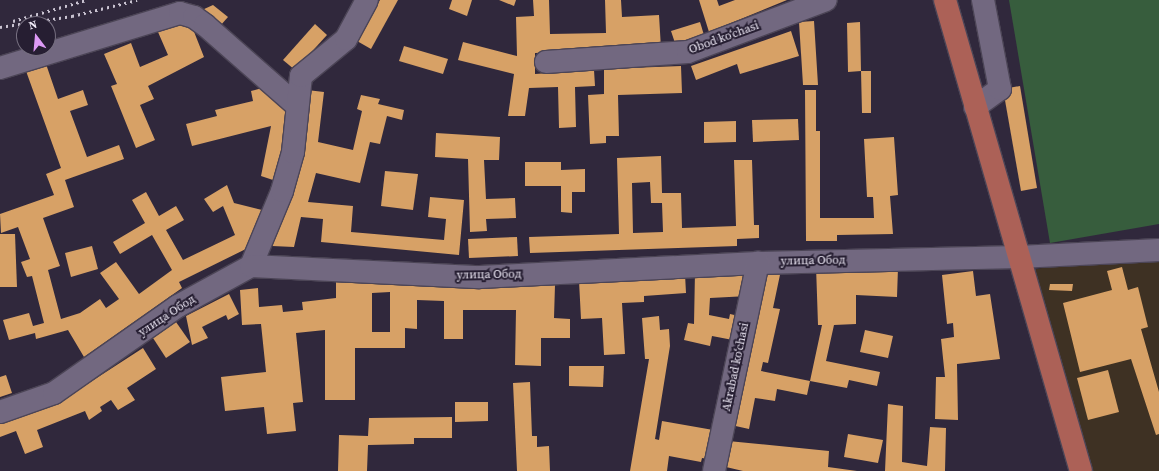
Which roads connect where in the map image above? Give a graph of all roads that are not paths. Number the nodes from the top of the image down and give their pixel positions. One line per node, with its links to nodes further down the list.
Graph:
1 (367, 0): 7 (street)
2 (826, 0): 5 (street, Obod koʻchasi)
3 (945, 0): 8 (main road)
4 (983, 0): 8 (street)
5 (546, 62)
6 (0, 68): 7 (street)
7 (296, 105): 12 (street)
8 (975, 107): 10 (main road)
9 (1159, 250): 10 (street, улица Обод)
10 (1019, 257): 11 (street, улица Обод); 15 (main road)
11 (758, 263): 12 (street, улица Обод); 14 (street, Akrabad koʻchasi)
12 (251, 266): 13 (street, улица Обод)
13 (0, 412)
14 (714, 471)
15 (1081, 471)

